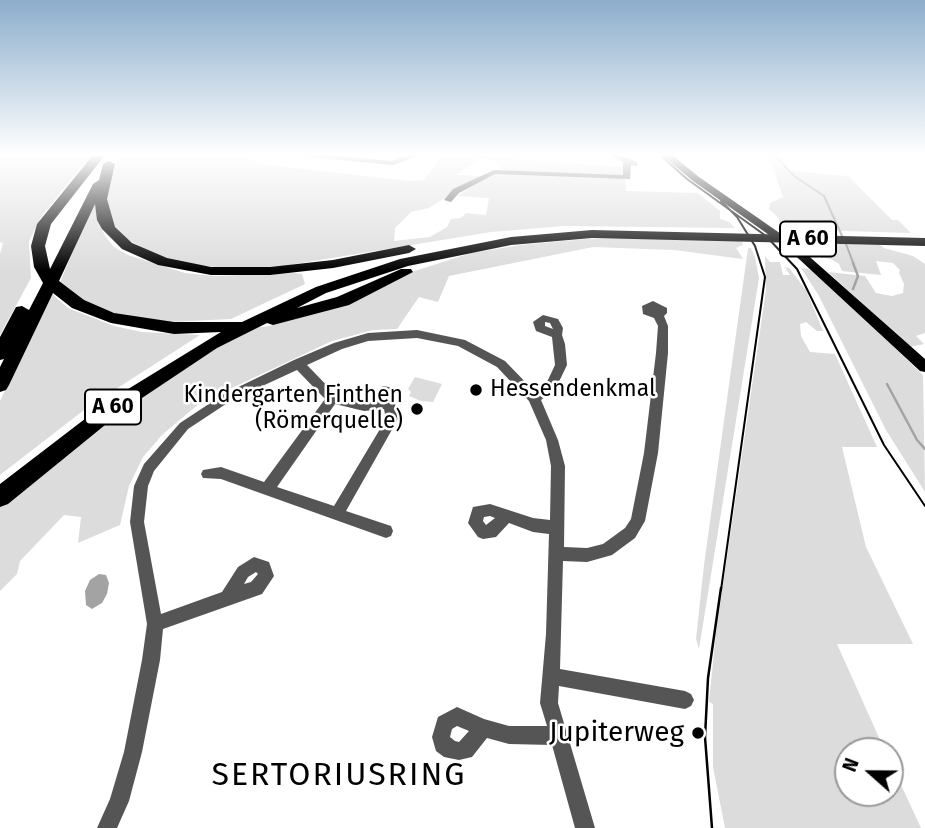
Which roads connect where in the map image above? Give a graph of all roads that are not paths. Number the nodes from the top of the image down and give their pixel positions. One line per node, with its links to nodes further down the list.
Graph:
1 (71, 194): 8 (highway)
2 (88, 194): 9 (highway)
3 (102, 194): 8 (highway)
4 (454, 194): 6 (street)
5 (717, 194): 16 (main road)
6 (448, 200)
7 (925, 240): 8 (highway, A 60)
8 (471, 244): 10 (highway, A 60); 12 (highway, A 60)
9 (46, 278): 14 (highway); 17 (highway)
10 (265, 315): 12 (highway, A 60)
11 (658, 315): 28 (street)
12 (232, 327): 21 (highway, A 60); 23 (highway, A 60)
13 (557, 335): 19 (street)
14 (0, 354)
15 (298, 363): 18 (street); 19 (street); 30 (street)
16 (925, 367)
17 (0, 385)
18 (332, 399): 22 (street); 24 (street)
19 (534, 399): 26 (street)
20 (208, 474): 22 (street)
21 (0, 485)
22 (267, 489): 24 (street)
23 (0, 497)
24 (337, 513): 27 (street)
25 (506, 517): 26 (street)
26 (557, 528): 28 (street)
27 (386, 531)
28 (557, 554): 31 (street)
29 (228, 597): 30 (street)
30 (155, 624): 35 (street)
31 (550, 676): 32 (street); 34 (street)
32 (685, 700)
33 (483, 728): 34 (street)
34 (557, 736): 36 (street)
35 (107, 828)
36 (584, 828)

